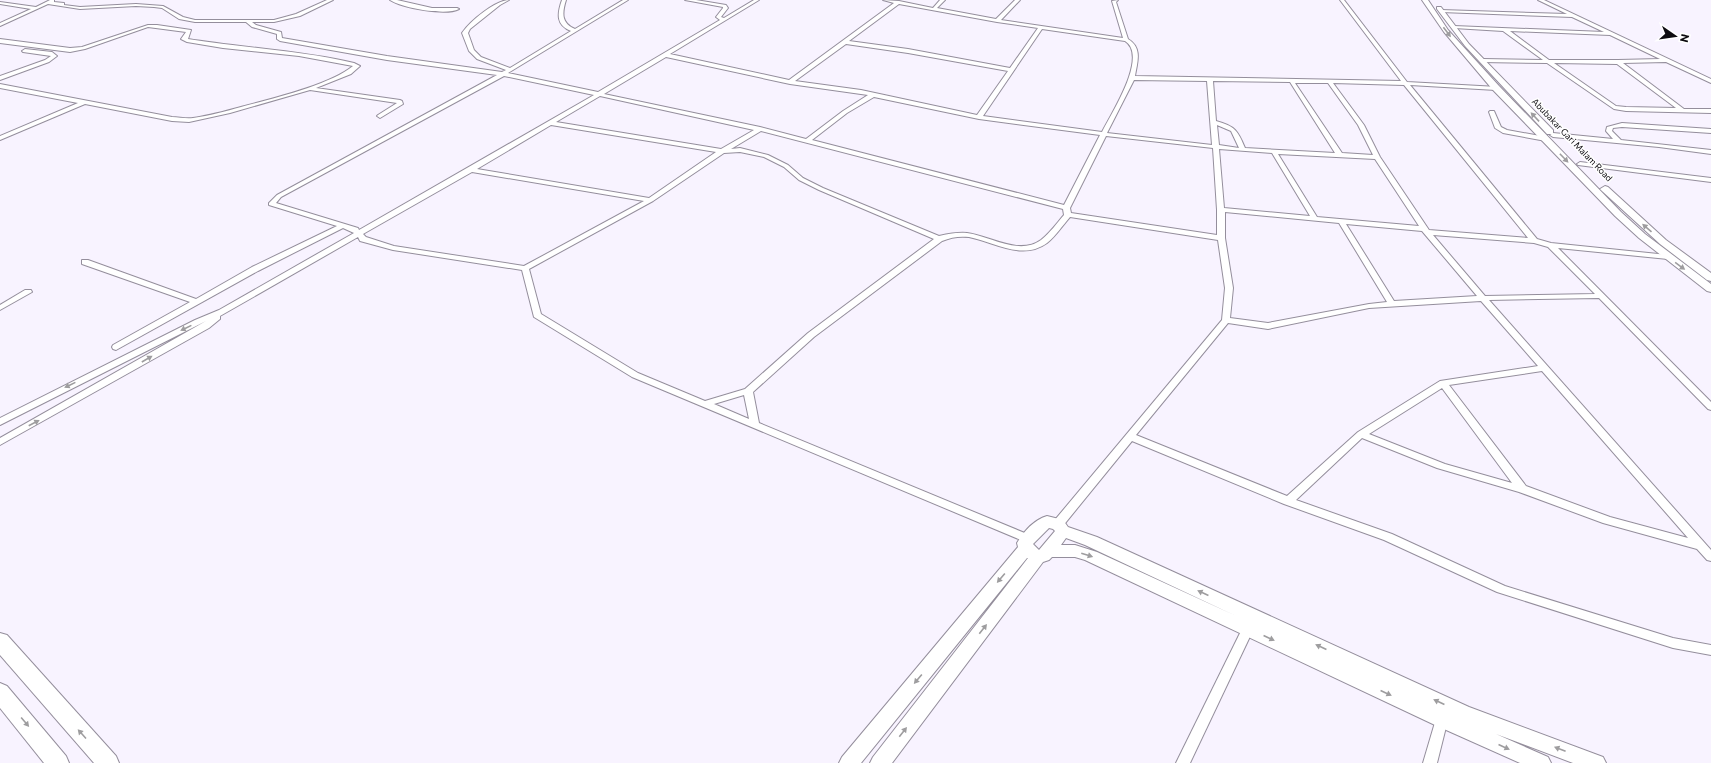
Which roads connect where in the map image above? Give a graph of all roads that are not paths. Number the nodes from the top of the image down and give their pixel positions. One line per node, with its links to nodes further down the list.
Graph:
1 (54, 0): 22 (street)
2 (66, 0): 23 (street)
3 (146, 0): 24 (street)
4 (155, 0): 25 (street)
5 (331, 0): 32 (street)
6 (392, 0): 27 (street)
7 (507, 0): 51 (street)
8 (564, 0): 38 (street)
9 (626, 0): 38 (street)
10 (687, 0): 31 (street)
11 (757, 0): 31 (street)
12 (885, 0): 20 (street)
13 (943, 0): 28 (street)
14 (1018, 0): 33 (street)
15 (1116, 0): 40 (street)
16 (1342, 0): 61 (street)
17 (1425, 0): 64 (street, one-way to 64)
18 (1434, 0): 29 (street, Abubakar Gari Malam Road)
19 (1540, 0): 30 (street)
20 (899, 2): 28 (street); 42 (street)
21 (0, 3): 26 (street)
22 (47, 3): 23 (street); 26 (street)
23 (59, 3): 24 (street)
24 (123, 6): 25 (street)
25 (162, 7): 32 (street)
26 (36, 8): 34 (street)
27 (457, 8)
28 (934, 9): 33 (street)
29 (1441, 11): 30 (street); 35 (street, Abubakar Gari Malam Road)
30 (1576, 16): 39 (street)
31 (724, 20): 45 (street)
32 (247, 21): 53 (street)
33 (997, 21): 36 (street)
34 (0, 25)
35 (1454, 27): 37 (street); 46 (street, Abubakar Gari Malam Road)
36 (1042, 28): 40 (street); 52 (street)
37 (1506, 30): 39 (street); 47 (street)
38 (576, 31): 51 (street)
39 (1613, 34): 48 (street)
40 (1126, 40): 55 (street)
41 (0, 41): 44 (street)
42 (845, 42): 52 (street); 60 (street)
43 (0, 47): 49 (street)
44 (83, 48): 49 (street); 63 (street)
45 (665, 55): 60 (street); 65 (street)
46 (1483, 60): 47 (street); 78 (street, Abubakar Gari Malam Road, one-way to 46)
47 (1548, 60): 50 (street); 68 (street)
48 (1668, 60): 50 (street); 59 (street)
49 (47, 61): 54 (street)
50 (1618, 62): 68 (street)
51 (511, 70): 53 (street)
52 (1012, 70): 72 (street)
53 (503, 74): 65 (street); 97 (street)
54 (0, 78)
55 (1132, 78): 56 (street); 77 (street)
56 (1210, 80): 57 (street); 73 (street)
57 (1291, 80): 58 (street); 87 (street)
58 (1329, 81): 61 (street); 88 (street)
59 (1711, 81)
60 (790, 82): 66 (street)
61 (1405, 83): 64 (street); 102 (street)
62 (0, 86): 67 (street)
63 (309, 88): 67 (street); 71 (street)
64 (1496, 88): 78 (street)
65 (597, 94): 74 (street); 75 (street)
66 (873, 95): 72 (street); 81 (street)
67 (85, 102): 79 (street)
68 (1682, 110): 69 (street)
69 (1711, 111)
70 (1492, 112): 78 (street)
71 (380, 116)
72 (979, 117): 77 (street)
73 (1213, 122): 82 (street); 83 (street)
74 (549, 123): 84 (street); 90 (street)
75 (760, 129): 81 (street); 84 (street)
76 (1711, 131): 80 (street)
77 (1103, 134): 82 (street); 94 (street)
78 (1549, 137): 80 (street); 89 (street, Abubakar Gari Malam Road); 104 (street, one-way to 104)
79 (0, 138)
80 (1618, 140): 86 (street)
81 (808, 141): 94 (street)
82 (1215, 146): 83 (street); 93 (street)
83 (1243, 150): 85 (street)
84 (722, 151): 92 (street); 101 (street)
85 (1274, 152): 87 (street); 95 (street)
86 (1711, 152)
87 (1340, 155): 88 (street)
88 (1377, 157): 98 (street)
89 (1580, 164): 91 (street); 107 (street, Abubakar Gari Malam Road, one-way to 89)
90 (471, 170): 92 (street); 99 (street)
91 (1711, 180)
92 (651, 200): 106 (street)
93 (1221, 210): 95 (street); 100 (street)
94 (1067, 211): 100 (street); 101 (street)
95 (1315, 219): 96 (street)
96 (1341, 221): 98 (street); 113 (street)
97 (342, 226): 99 (street); 112 (street)
98 (1426, 230): 102 (street); 111 (street)
99 (359, 234): 106 (street); 115 (street)
100 (1221, 238): 116 (street)
101 (939, 239): 120 (street)
102 (1534, 241): 103 (street)
103 (1551, 245): 104 (street); 110 (street)
104 (1668, 257): 108 (street, one-way to 108)
105 (85, 262): 112 (street)
106 (525, 268): 121 (street)
107 (1711, 278)
108 (1711, 289)
109 (28, 292): 114 (street)
110 (1602, 296): 111 (street); 122 (street)
111 (1483, 298): 113 (street); 118 (street)
112 (197, 302): 117 (street)
113 (1392, 304): 116 (street)
114 (0, 308)
115 (222, 312): 123 (street, one-way to 123); 127 (street, one-way to 115)
116 (1226, 320): 126 (street)
117 (116, 347)
118 (1545, 368): 119 (street); 131 (street)
119 (1443, 383): 125 (street); 128 (street)
120 (748, 391): 121 (street); 124 (street)
121 (705, 404): 124 (street)
122 (1711, 407)
123 (0, 422)
124 (755, 425): 132 (street)
125 (1361, 434): 128 (street); 129 (street)
126 (1129, 436): 129 (street); 130 (street)
127 (0, 442)
128 (1522, 489): 131 (street)
129 (1288, 501): 136 (street)
130 (1060, 528): 132 (main road); 132 (main road); 146 (main road, one-way to 130)
131 (1700, 545): 133 (street)
132 (1035, 549): 134 (main road, one-way to 134); 141 (main road, one-way to 141); 142 (main road, one-way to 132)
133 (1711, 557)
134 (1248, 628): 138 (main road, one-way to 138); 143 (street)
135 (0, 641): 140 (main road, one-way to 135)
136 (1711, 650)
137 (0, 692): 139 (main road, one-way to 139)
138 (1442, 719): 144 (street); 145 (main road, one-way to 145)
139 (58, 763)
140 (108, 763)
141 (848, 763)
142 (880, 763)
143 (1183, 763)
144 (1430, 763)
145 (1541, 763)
146 (1596, 763)

